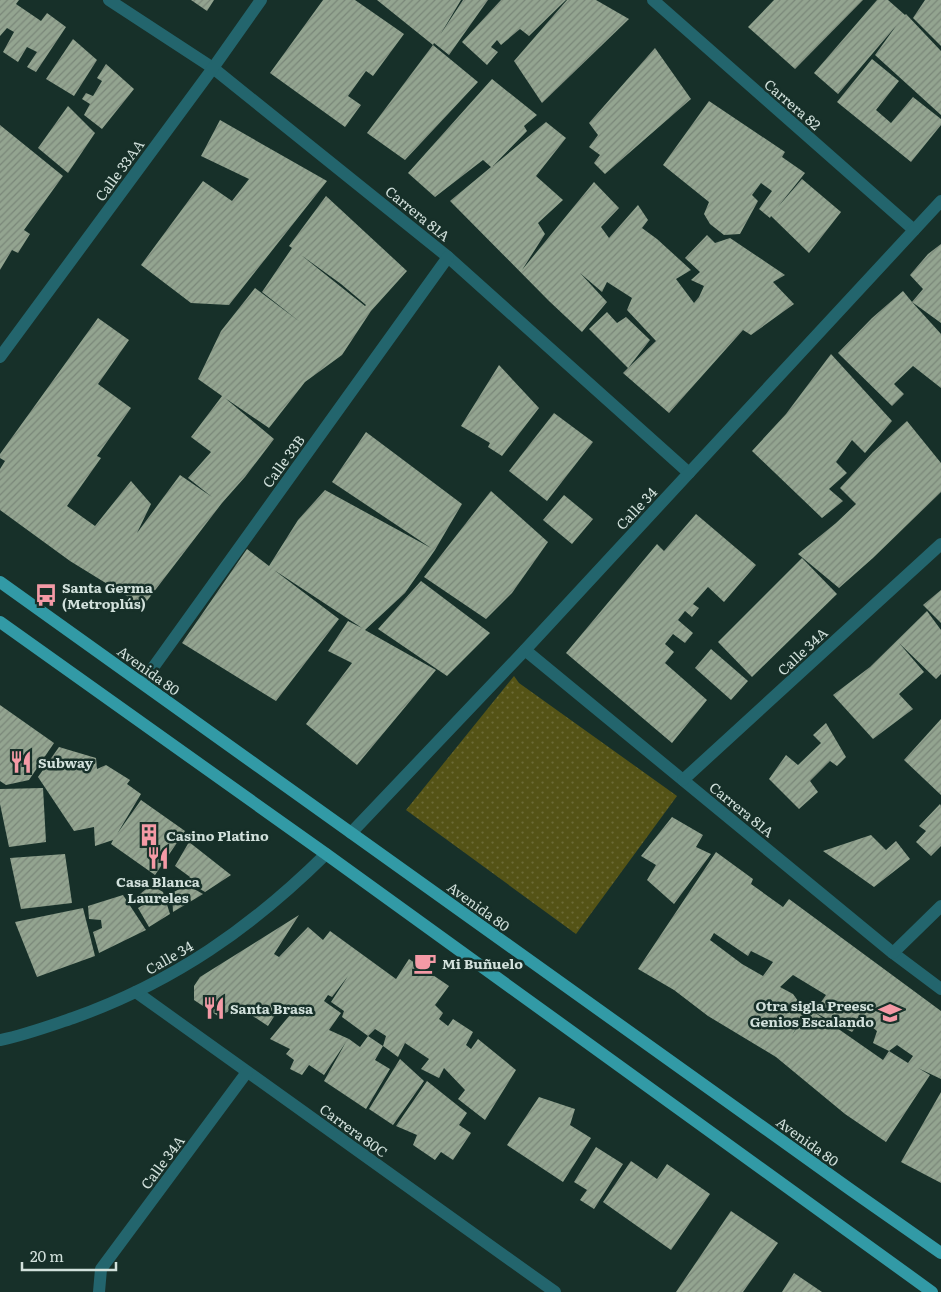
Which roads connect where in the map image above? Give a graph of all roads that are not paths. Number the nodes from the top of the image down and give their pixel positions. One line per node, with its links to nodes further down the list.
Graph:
1 (109, 0): 4 (street, Carrera 81A)
2 (261, 0): 4 (street, Calle 33AA)
3 (653, 0): 6 (street, Carrera 82)
4 (213, 68): 7 (street, Carrera 81A); 8 (street, Calle 33AA)
5 (941, 201): 6 (street, Calle 34)
6 (914, 230): 9 (street, Calle 34)
7 (448, 257): 9 (street, Carrera 81A); 14 (street, Calle 33B)
8 (0, 357)
9 (689, 473): 13 (street, Calle 34)
10 (941, 544): 15 (street, Calle 34A)
11 (0, 582): 14 (main road, Avenida 80)
12 (0, 622): 17 (main road)
13 (525, 650): 15 (street, Carrera 81A); 16 (street, Calle 34)
14 (142, 683): 16 (main road, Avenida 80)
15 (683, 780): 19 (street, Carrera 81A)
16 (351, 833): 24 (main road, Avenida 80)
17 (326, 854): 21 (street, Calle 34); 27 (main road)
18 (941, 906): 19 (street)
19 (893, 953): 20 (street, Carrera 81A)
20 (941, 989)
21 (136, 992): 22 (street, Calle 34); 23 (street, Carrera 80C)
22 (0, 1040)
23 (247, 1072): 25 (street, Calle 34A); 26 (street, Carrera 80C)
24 (941, 1253)
25 (99, 1292)
26 (555, 1292)
27 (932, 1292)

